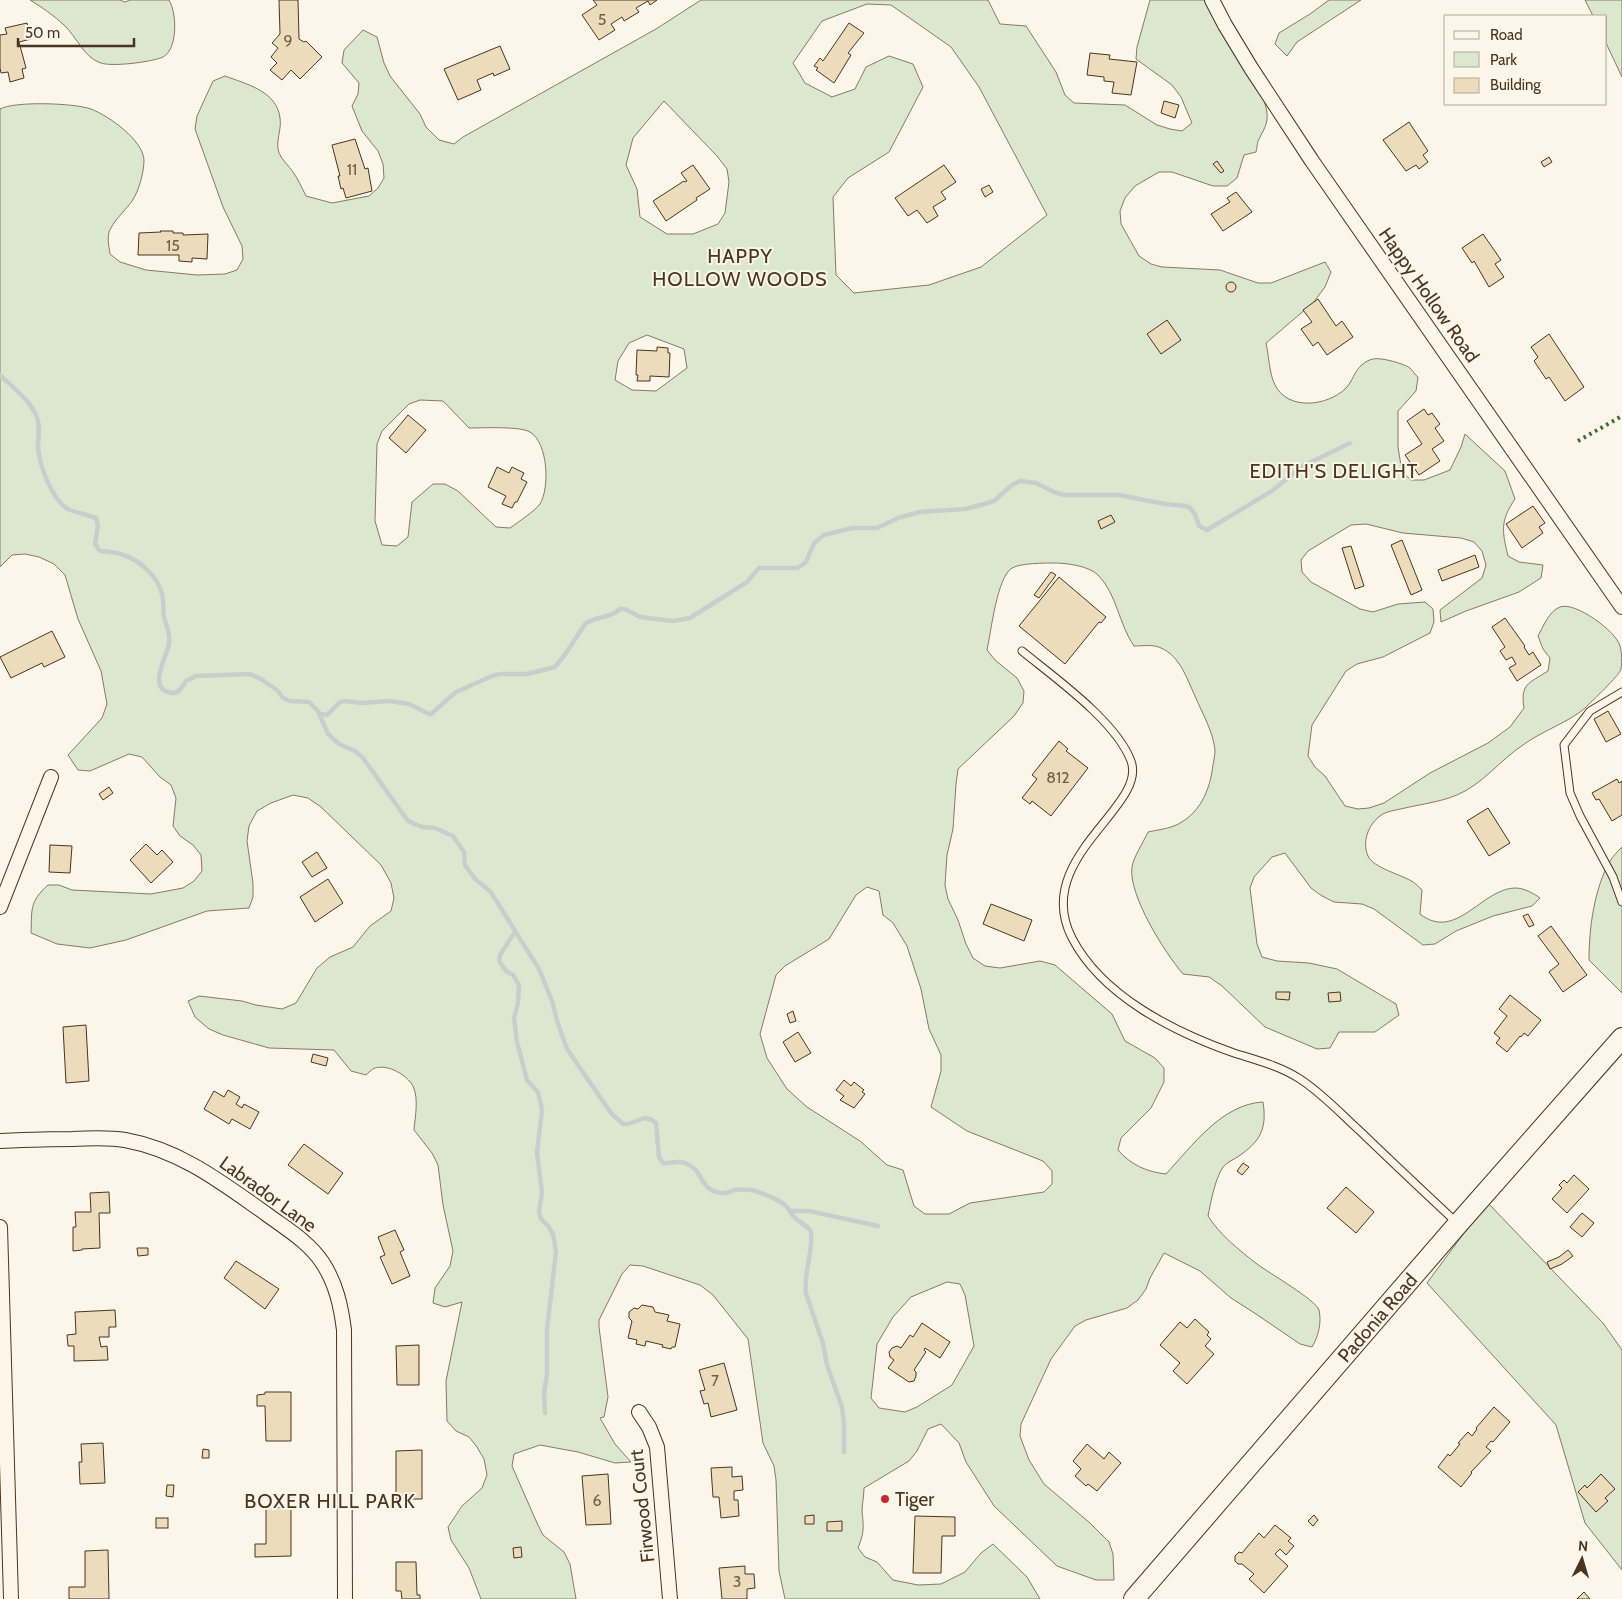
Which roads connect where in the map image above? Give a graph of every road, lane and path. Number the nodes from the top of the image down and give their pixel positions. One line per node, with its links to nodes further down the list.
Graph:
1 (1212, 0): 2 (street, Happy Hollow Road)
2 (1622, 607)
3 (1022, 652): 10 (lane)
4 (1622, 692): 6 (lane)
5 (51, 777): 7 (street)
6 (1622, 902)
7 (0, 907)
8 (1622, 1038): 10 (main road, Padonia Road)
9 (0, 1140): 15 (street, Labrador Lane)
10 (1458, 1224): 17 (main road, Padonia Road)
11 (0, 1227): 13 (street)
12 (639, 1412): 16 (street, Firwood Court)
13 (4, 1537): 14 (street)
14 (11, 1599)
15 (345, 1599)
16 (670, 1599)
17 (1134, 1599)

